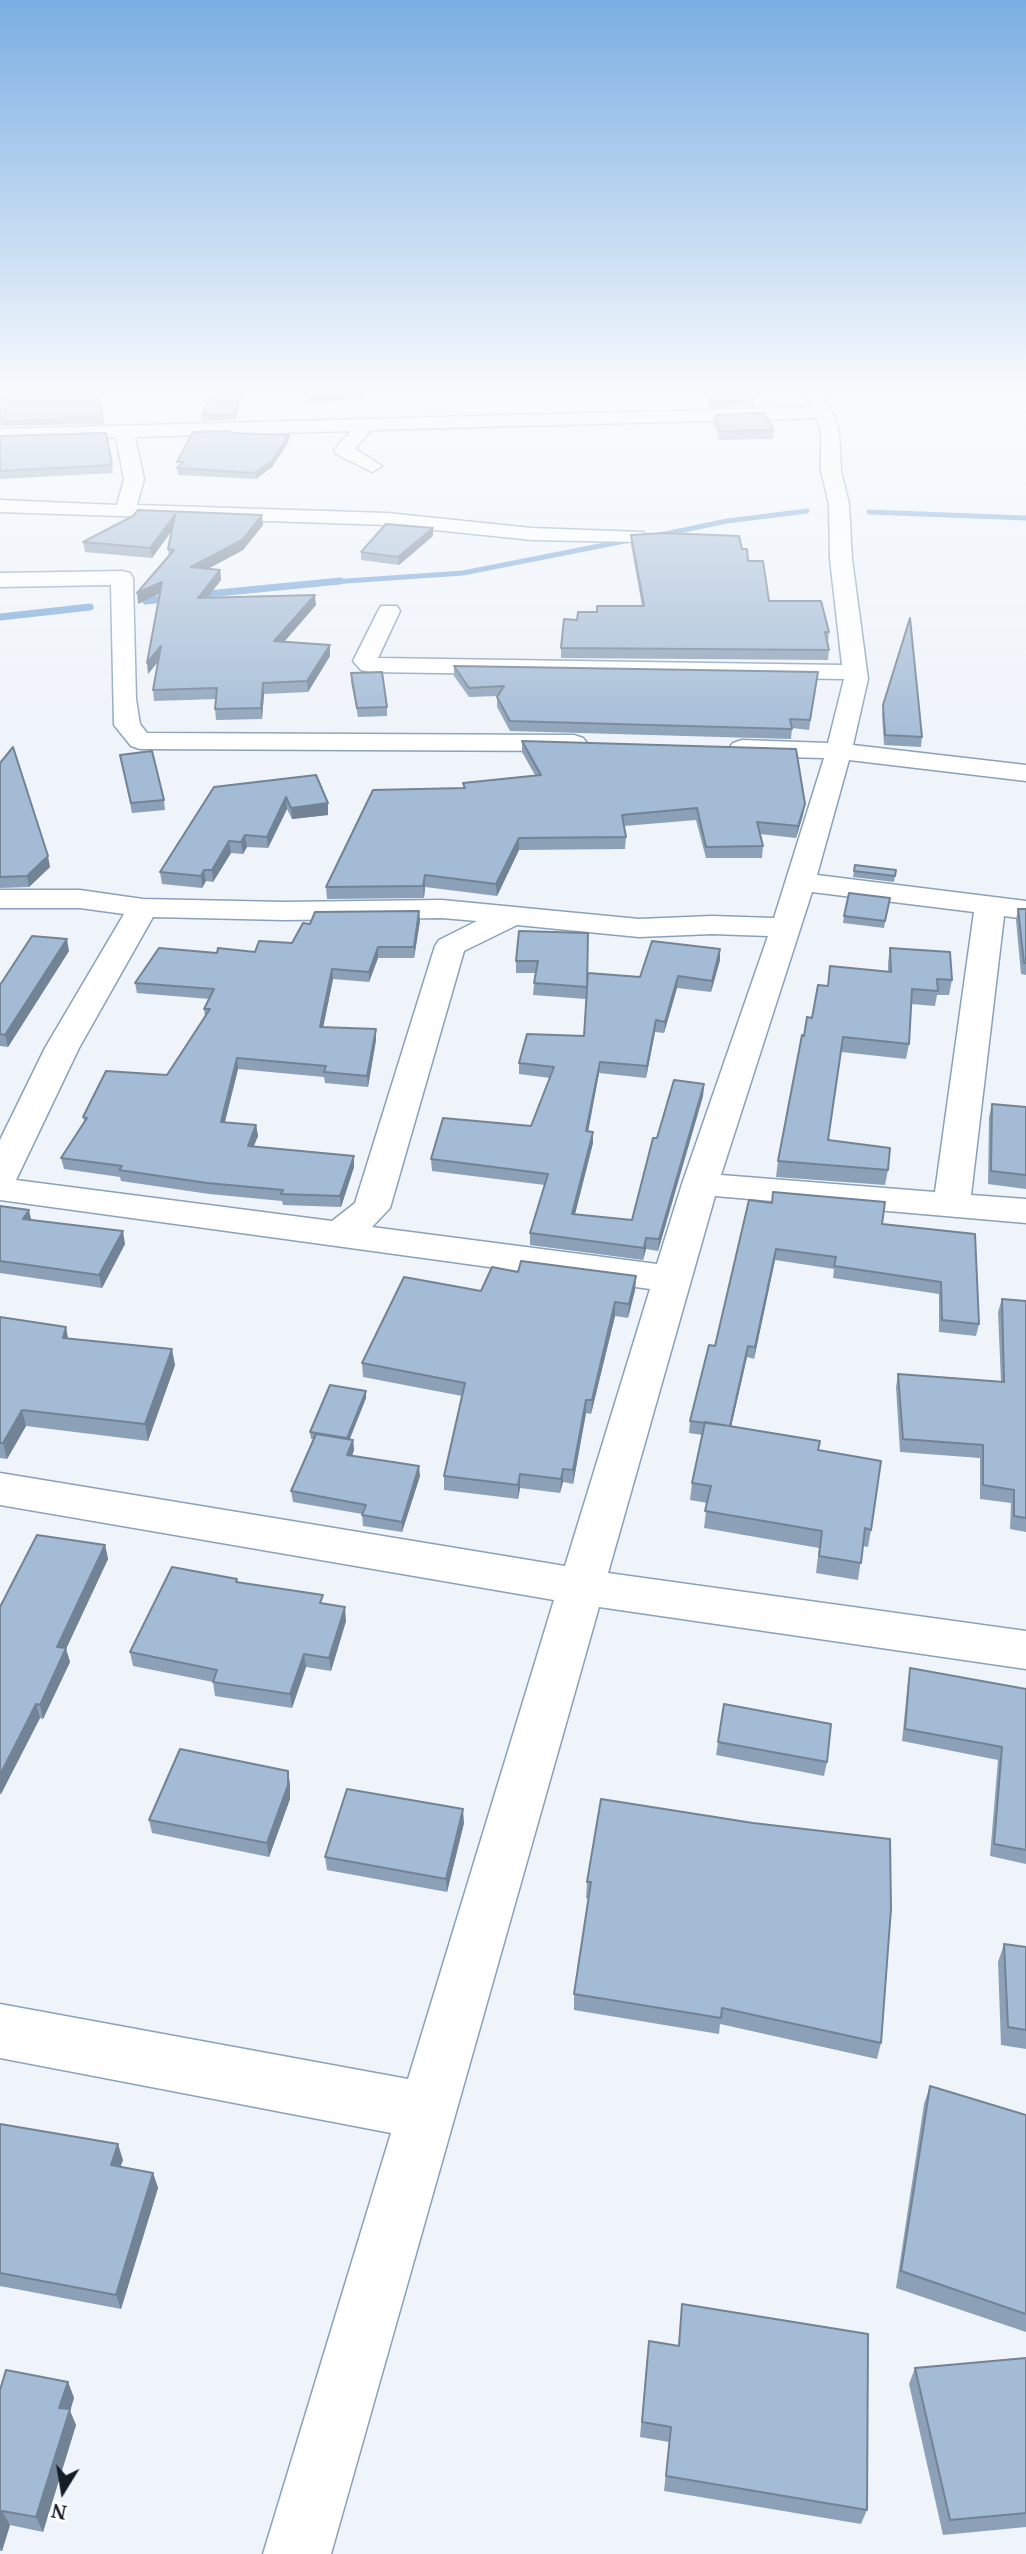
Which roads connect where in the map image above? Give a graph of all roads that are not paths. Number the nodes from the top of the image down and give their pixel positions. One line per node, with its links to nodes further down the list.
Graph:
1 (164, 512): 3 (street)
2 (839, 512): 6 (street)
3 (636, 536)
4 (0, 580): 7 (street)
5 (389, 611): 6 (street)
6 (855, 672): 9 (street)
7 (598, 744)
8 (721, 747): 9 (street)
9 (839, 751): 10 (street); 11 (street)
10 (1026, 773)
11 (802, 881): 13 (street); 18 (street)
12 (0, 899): 14 (street)
13 (990, 905): 16 (street); 23 (street)
14 (143, 908): 15 (street); 20 (street)
15 (402, 910): 17 (street); 19 (street)
16 (1026, 910)
17 (512, 916): 18 (street); 19 (street)
18 (786, 928): 21 (street)
19 (450, 946): 24 (street)
20 (0, 1176)
21 (700, 1184): 23 (street); 28 (street)
22 (0, 1189): 26 (street)
23 (952, 1204): 25 (street)
24 (372, 1208): 26 (street); 27 (street)
25 (1026, 1210)
26 (337, 1236): 27 (street)
27 (401, 1244): 28 (street)
28 (673, 1279): 30 (street)
29 (0, 1489): 30 (street)
30 (581, 1587): 31 (street); 33 (street)
31 (1026, 1650)
32 (0, 2031): 33 (street)
33 (426, 2111): 34 (street)
34 (297, 2554)

